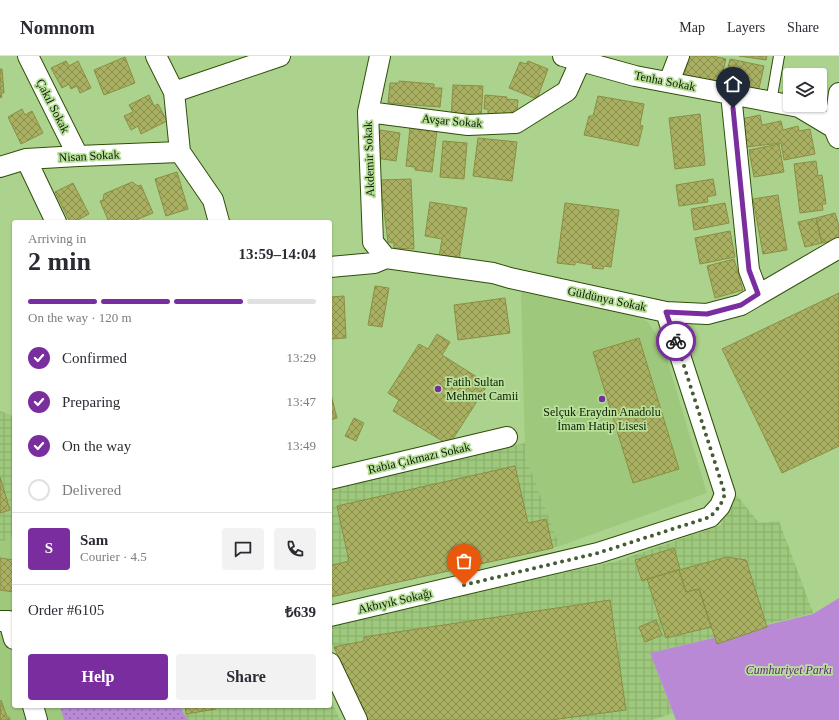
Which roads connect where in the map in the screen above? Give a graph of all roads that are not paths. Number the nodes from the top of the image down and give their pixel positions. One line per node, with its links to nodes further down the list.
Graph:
1 (28, 56): 16 (street, Çakıl Sokak)
2 (156, 56): 9 (street)
3 (280, 56): 9 (street)
4 (380, 56): 13 (street, Akdemir Sokak)
5 (679, 56): 8 (street)
6 (779, 56): 12 (lane)
7 (574, 58): 8 (street, Tenha Sokak); 13 (street, Avşar Sokak)
8 (669, 82): 10 (street, Tenha Sokak)
9 (174, 92): 15 (street)
10 (731, 94): 12 (street, Tenha Sokak); 24 (street)
11 (839, 94): 14 (street)
12 (771, 102): 14 (street, Tenha Sokak)
13 (368, 112): 22 (street, Akdemir Sokak)
14 (837, 134)
15 (180, 152): 16 (street, Nisan Sokak); 20 (street)
16 (78, 156): 17 (street, Nisan Sokak)
17 (26, 159): 18 (street, Nisan Sokak); 19 (street)
18 (0, 167)
19 (55, 220)
20 (218, 220)
21 (839, 248): 24 (street, Güldünya Sokak)
22 (386, 258): 23 (street); 25 (street, Güldünya Sokak)
23 (332, 267)
24 (758, 294): 25 (street, Güldünya Sokak)
25 (666, 312): 28 (street, Akbıyık Sokağı)
26 (507, 437): 27 (street, Rabia Çıkmazı Sokak)
27 (332, 479)
28 (332, 616)
29 (0, 621): 30 (street)
30 (12, 632)
31 (332, 666): 34 (street)
32 (34, 708): 33 (street)
33 (37, 720)
34 (357, 720)

